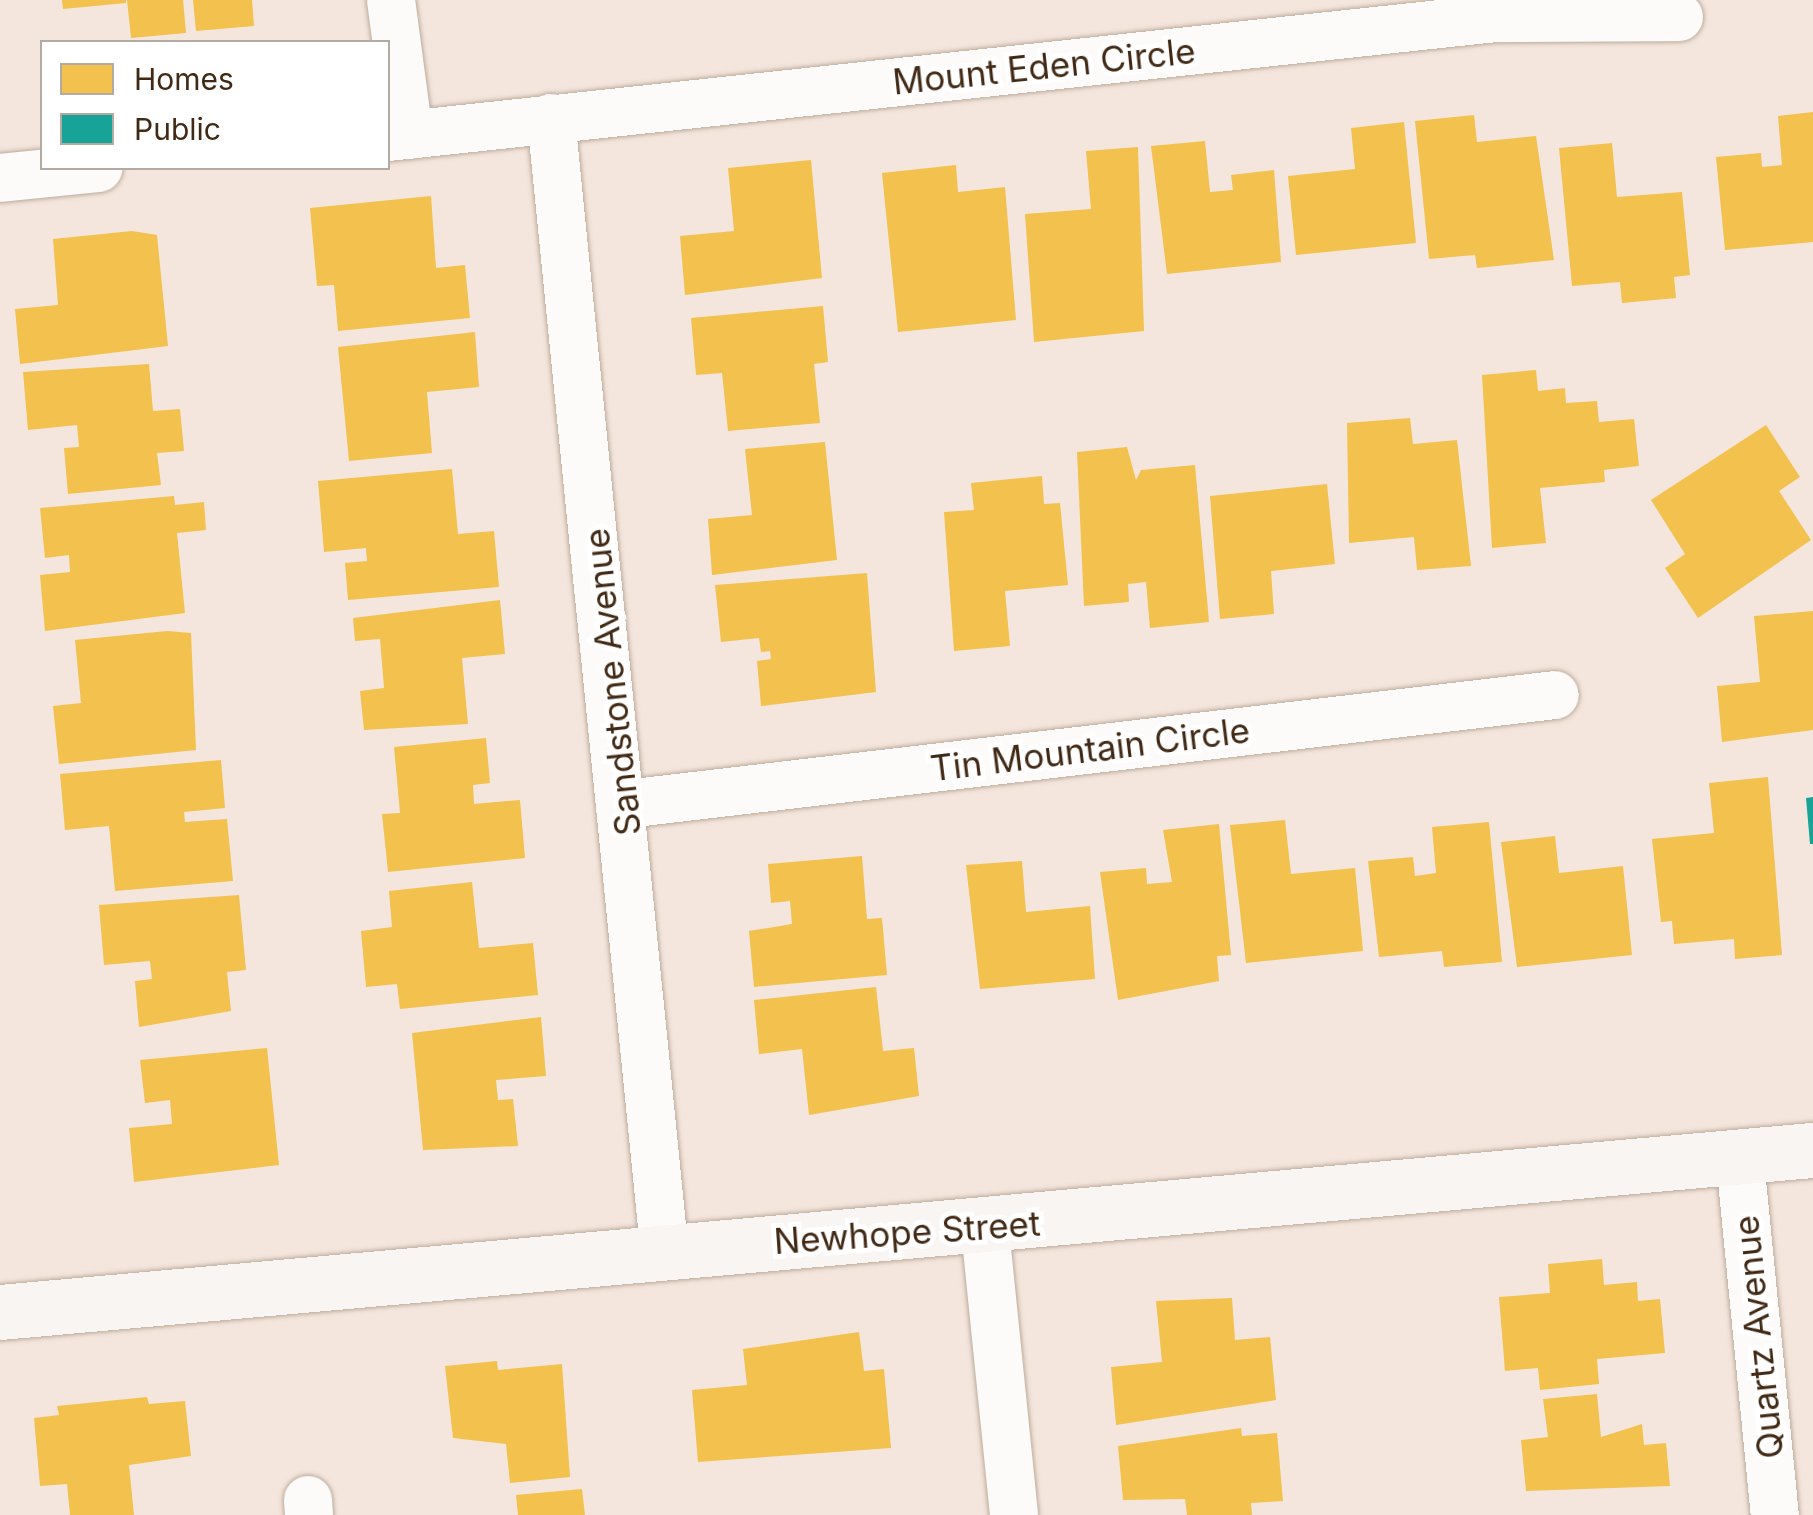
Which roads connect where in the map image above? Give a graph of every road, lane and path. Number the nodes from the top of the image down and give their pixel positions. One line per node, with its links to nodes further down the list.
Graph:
1 (391, 0): 4 (street)
2 (1679, 17): 3 (street, Mount Eden Circle)
3 (551, 118): 4 (street, Mount Eden Circle); 8 (street, Sandstone Avenue)
4 (398, 136)
5 (78, 170): 6 (street)
6 (0, 178)
7 (1555, 695): 8 (street, Tin Mountain Circle)
8 (626, 804): 12 (street, Sandstone Avenue)
9 (1813, 1150): 10 (street, Newhope Street)
10 (1740, 1160): 11 (street, Newhope Street); 15 (street, Quartz Avenue)
11 (986, 1229): 12 (street, Newhope Street); 14 (street)
12 (664, 1247): 13 (street, Newhope Street)
13 (0, 1312)
14 (1014, 1515)
15 (1775, 1515)

